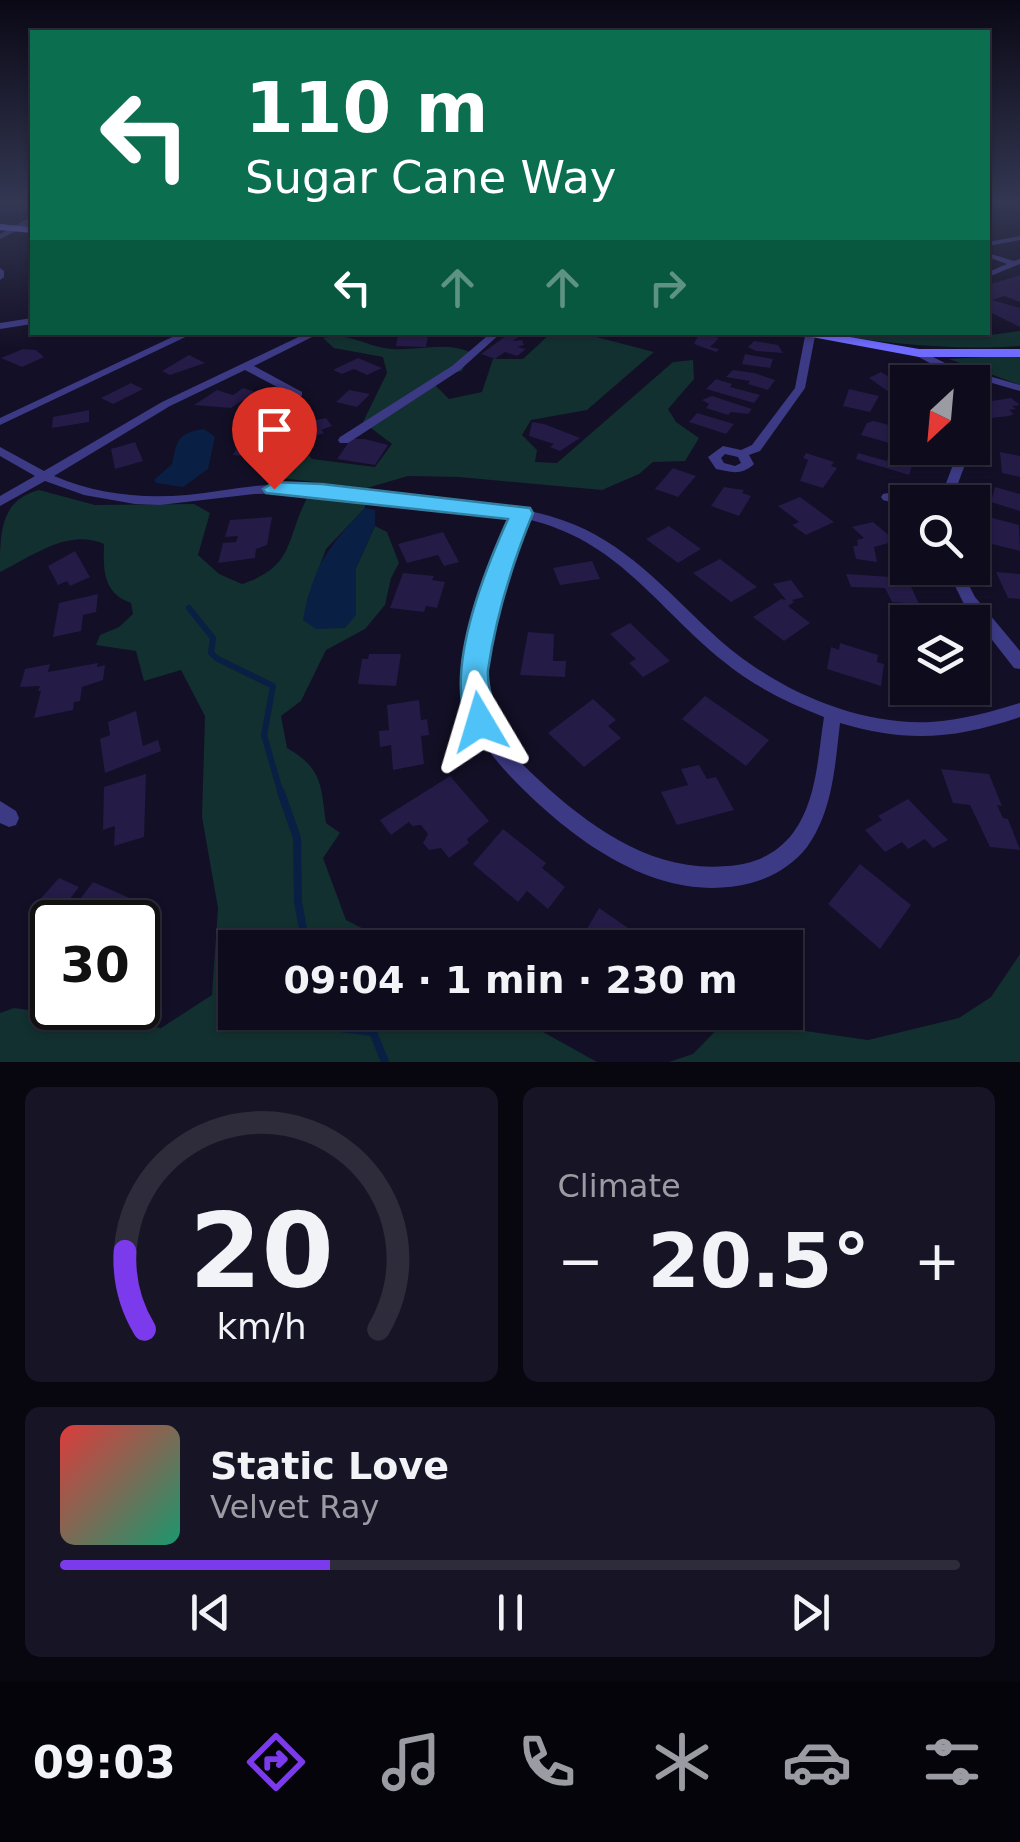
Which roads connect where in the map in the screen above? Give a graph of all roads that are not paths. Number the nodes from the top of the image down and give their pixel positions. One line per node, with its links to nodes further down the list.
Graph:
1 (990, 256): 2 (street)
2 (1018, 263): 3 (street)
3 (990, 274)
4 (30, 321): 5 (street)
5 (0, 326)
6 (186, 335): 16 (street)
7 (312, 335): 13 (street)
8 (494, 335): 17 (street)
9 (806, 335): 10 (main road)
10 (810, 336): 11 (main road); 19 (street)
11 (918, 353): 12 (main road); 14 (street)
12 (1020, 353)
13 (245, 366): 15 (street); 20 (street)
14 (1020, 388)
15 (298, 394)
16 (0, 422)
17 (344, 440)
18 (0, 451): 20 (street)
19 (742, 454)
20 (39, 476): 21 (street); 22 (street)
21 (0, 502)
22 (522, 513): 26 (street); 26 (street)
23 (962, 585): 24 (street)
24 (1020, 663)
25 (1020, 710): 26 (street)
26 (833, 713)

